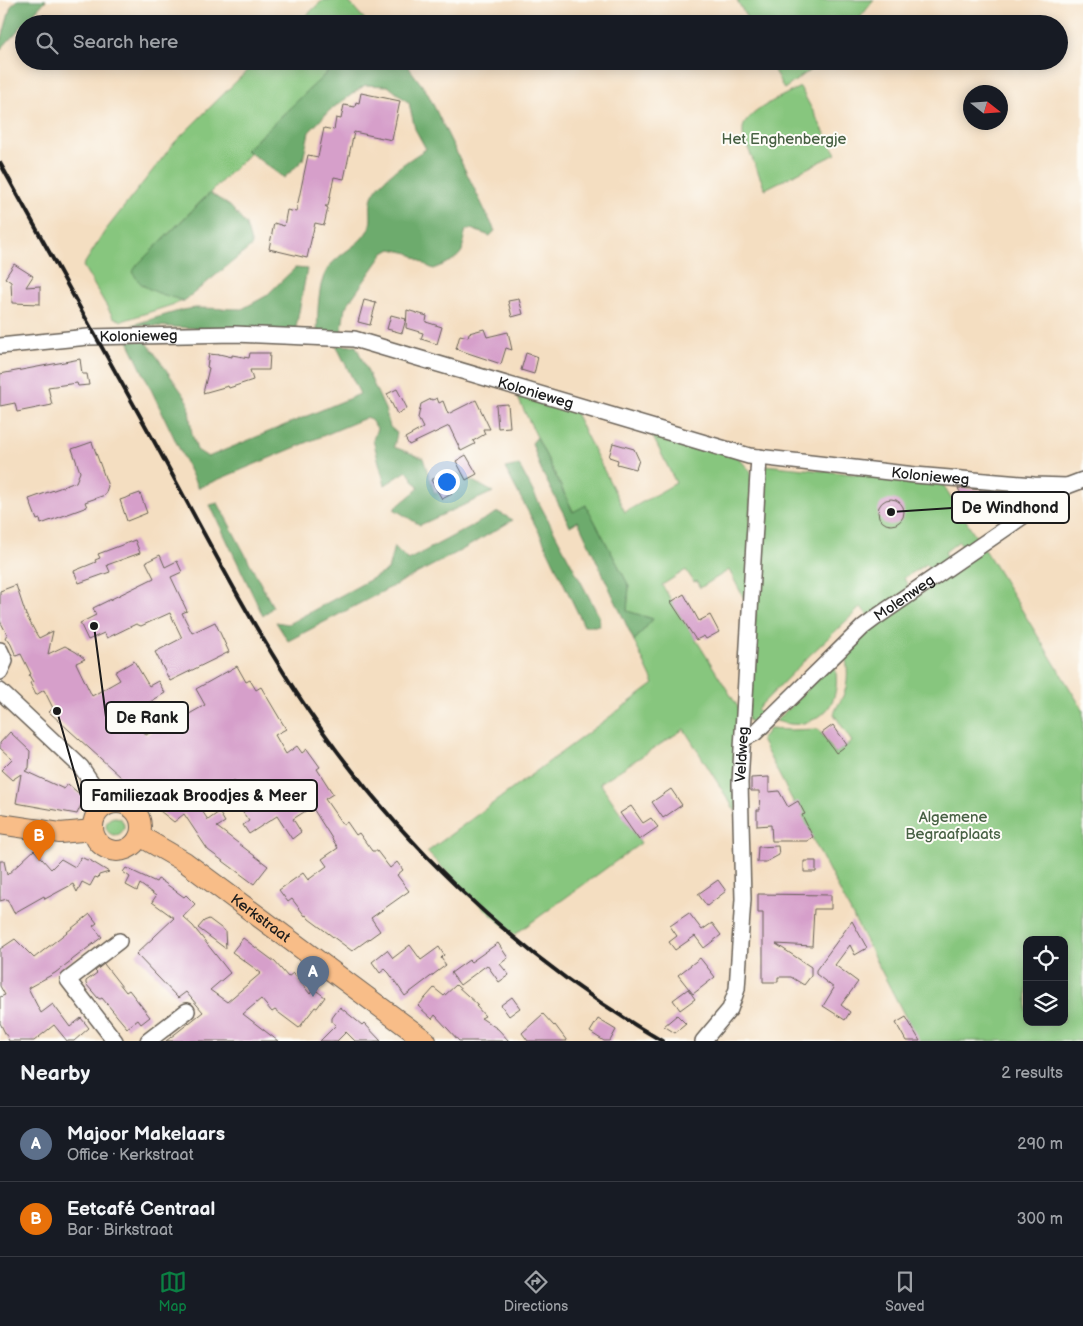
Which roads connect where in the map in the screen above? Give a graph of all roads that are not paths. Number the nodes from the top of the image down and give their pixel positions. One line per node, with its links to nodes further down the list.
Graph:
1 (0, 346): 2 (street, Kolonieweg)
2 (759, 457): 4 (street, Kolonieweg); 8 (street, Veldweg)
3 (1083, 480): 4 (street, Molenweg)
4 (1067, 486): 8 (street, Molenweg)
5 (0, 650): 6 (street)
6 (0, 672)
7 (0, 691): 9 (street)
8 (743, 739): 18 (street, Veldweg)
9 (107, 805): 11 (main road); 12 (main road)
10 (0, 824): 11 (main road)
11 (93, 830): 12 (main road)
12 (140, 836): 17 (main road, Kerkstraat)
13 (119, 941): 15 (street)
14 (187, 1011): 16 (street)
15 (115, 1041)
16 (148, 1041)
17 (426, 1041)
18 (703, 1041)

